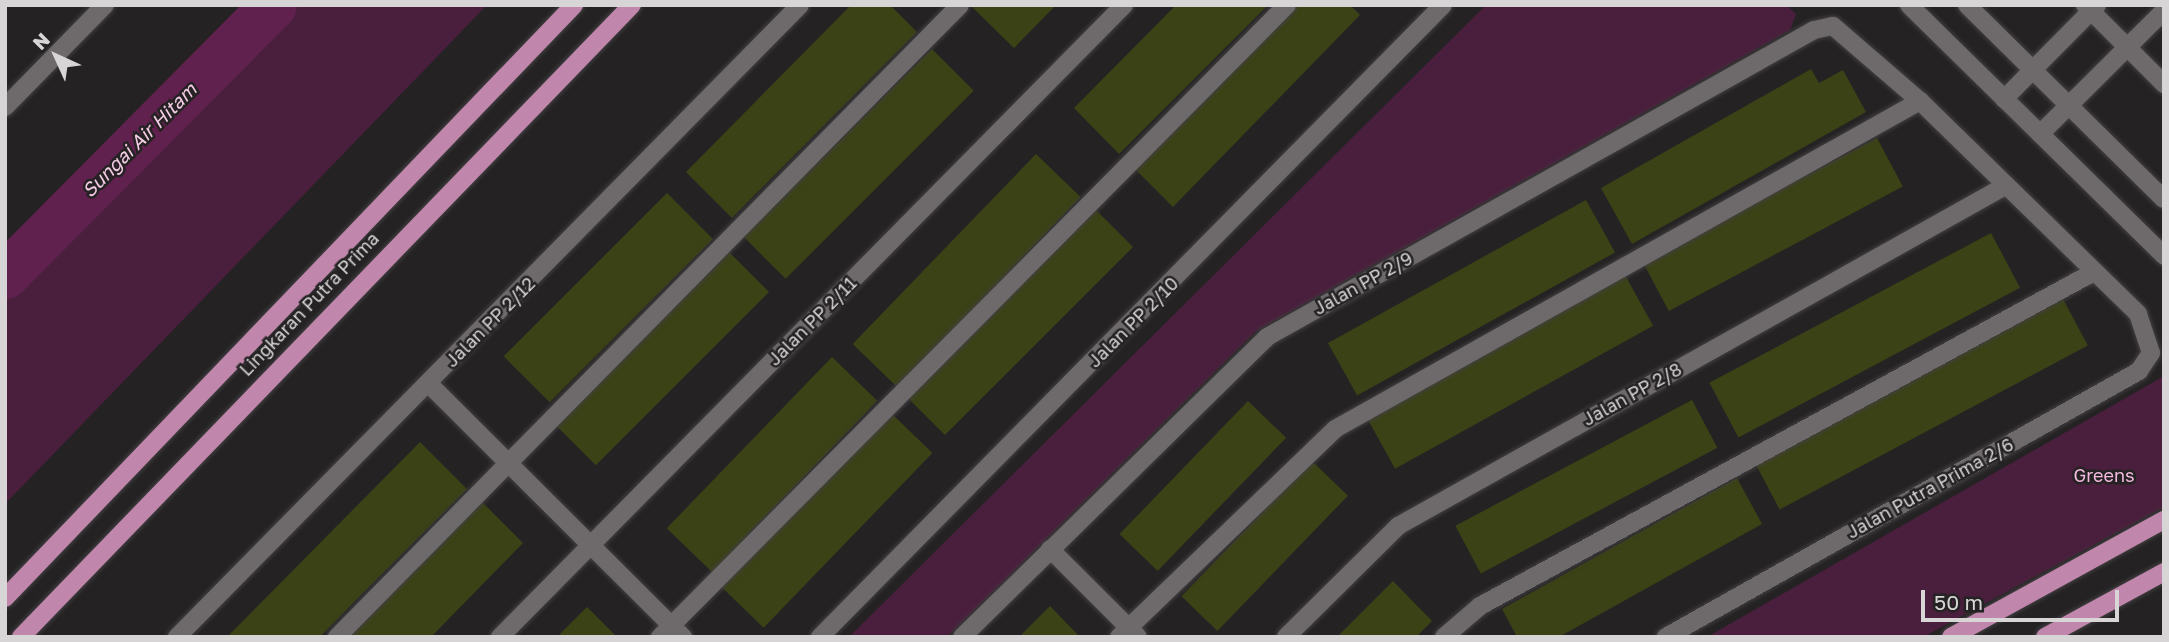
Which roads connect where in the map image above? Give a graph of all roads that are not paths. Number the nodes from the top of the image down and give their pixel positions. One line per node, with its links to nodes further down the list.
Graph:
1 (105, 5): 19 (street)
2 (574, 5): 31 (main road, Lingkaran Putra Prima)
3 (632, 5): 34 (main road, Lingkaran Putra Prima)
4 (800, 5): 25 (street, Jalan PP 2/12)
5 (960, 5): 26 (street)
6 (1125, 5): 28 (street, Jalan PP 2/11)
7 (1287, 5): 32 (street)
8 (1443, 5): 38 (street, Jalan PP 2/10)
9 (1909, 5): 16 (street)
10 (1967, 5): 14 (street)
11 (2091, 7): 13 (street); 14 (street)
12 (2164, 11): 13 (street)
13 (2127, 48): 15 (street); 18 (street)
14 (2032, 69): 16 (street); 18 (street)
15 (2164, 84)
16 (2004, 99): 20 (street)
17 (1920, 101): 21 (street); 29 (street, Jalan PP 2/9); 33 (street)
18 (2068, 105): 20 (street); 22 (street)
19 (5, 107)
20 (2040, 134): 23 (street)
21 (2005, 186): 24 (street); 40 (street, Jalan PP 2/8)
22 (2164, 199)
23 (2164, 256)
24 (2092, 273): 41 (street); 42 (street, Jalan Putra Prima 2/6)
25 (429, 384): 26 (street); 35 (street, Jalan PP 2/12)
26 (510, 465): 28 (street); 36 (street)
27 (2164, 520): 43 (main road)
28 (590, 545): 32 (street); 37 (street, Jalan PP 2/11)
29 (1050, 549): 33 (street); 39 (street, Jalan PP 2/9)
30 (2164, 572): 44 (main road)
31 (5, 597)
32 (671, 633)
33 (1129, 634)
34 (21, 637)
35 (177, 637)
36 (337, 637)
37 (500, 637)
38 (820, 637)
39 (962, 637)
40 (1286, 637)
41 (1444, 637)
42 (1666, 637)
43 (1951, 637)
44 (2045, 637)

